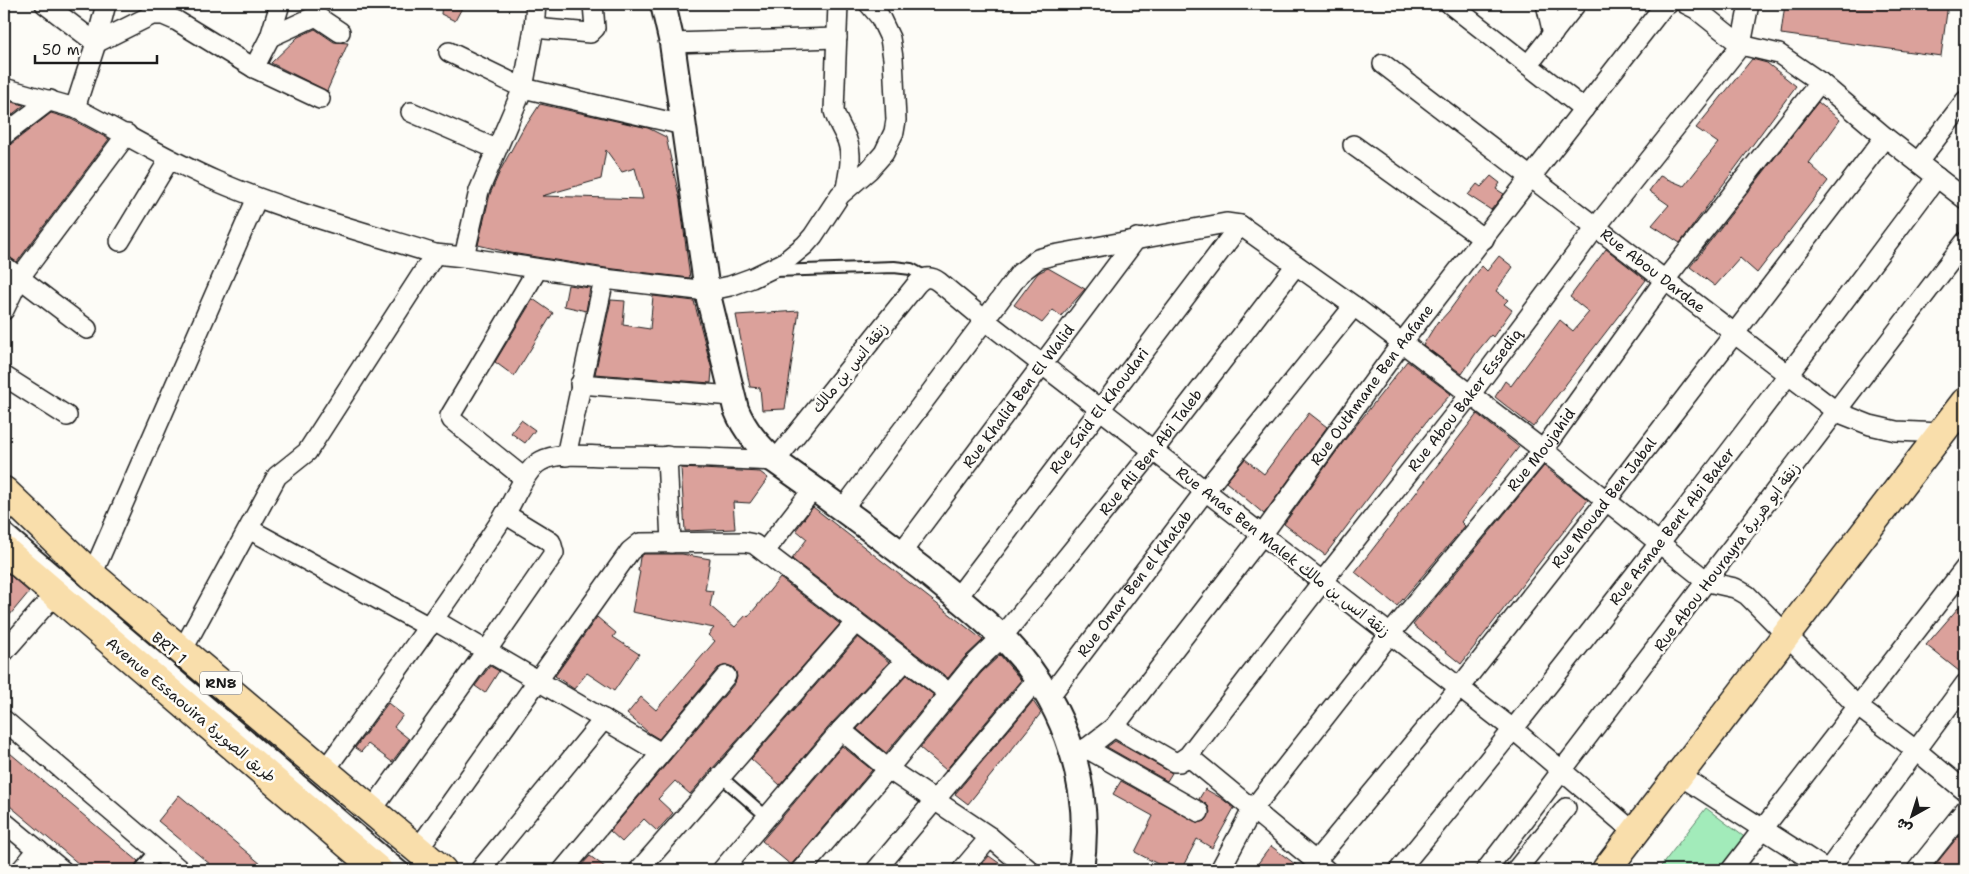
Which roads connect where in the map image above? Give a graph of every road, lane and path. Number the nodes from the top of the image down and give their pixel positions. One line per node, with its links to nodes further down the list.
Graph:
1 (45, 4): 21 (street)
2 (106, 4): 21 (street)
3 (280, 4): 19 (street)
4 (536, 4): 16 (street)
5 (593, 4): 16 (street)
6 (663, 4): 22 (street)
7 (838, 4): 20 (street)
8 (869, 4): 47 (street)
9 (1450, 4): 26 (street)
10 (1546, 4): 18 (street)
11 (1576, 4): 18 (street)
12 (1686, 4): 23 (street)
13 (1749, 4): 23 (street)
14 (1666, 5): 35 (street, Rue Outhmane Ben Aafane)
15 (321, 10): 17 (street); 19 (street)
16 (534, 28): 30 (street)
17 (340, 32)
18 (1553, 34): 26 (street)
19 (270, 37): 27 (street)
20 (837, 38): 22 (street); 47 (street)
21 (96, 43): 27 (street); 34 (street)
22 (672, 43): 37 (street)
23 (1740, 45): 28 (street); 51 (street, Rue Abou Baker Essediq)
24 (449, 52): 30 (street)
25 (1383, 64): 45 (street, Rue Abou Dardae)
26 (1528, 65): 35 (street)
27 (254, 68): 31 (street)
28 (1820, 82): 40 (street); 65 (street, Rue Moujahid)
29 (4, 88): 32 (street)
30 (523, 88): 37 (street); 42 (street)
31 (320, 99)
32 (50, 100): 34 (street); 39 (street)
33 (1965, 101): 44 (street)
34 (75, 108): 38 (street)
35 (1584, 109): 45 (street, Rue Outhmane Ben Aafane)
36 (410, 112): 42 (street)
37 (682, 125): 66 (street)
38 (127, 134): 43 (street); 62 (street)
39 (4, 135)
40 (1885, 137): 44 (street); 71 (street, Rue Mouad Ben Jabal)
41 (1353, 145): 53 (street)
42 (496, 149): 57 (street)
43 (169, 160): 48 (street); 54 (street)
44 (1918, 162): 46 (street)
45 (1531, 177): 51 (street, Rue Abou Dardae); 53 (street, Rue Outhmane Ben Aafane)
46 (1938, 177): 49 (street); 74 (street, Rue Asmae Bent Abi Baker)
47 (846, 188): 61 (street)
48 (257, 198): 56 (street); 105 (street)
49 (1965, 199)
50 (1240, 225): 52 (street); 58 (street); 80 (street, Rue Said El Khoudari)
51 (1596, 227): 65 (street, Rue Abou Dardae); 77 (street, Rue Abou Baker Essediq)
52 (1136, 238): 69 (street); 73 (street, Rue Khalid Ben El Walid)
53 (1484, 239): 72 (street, Rue Outhmane Ben Aafane)
54 (120, 241)
55 (1965, 242): 81 (street, Rue Abou Hourayra زنقة ابو هريرة)
56 (435, 254): 57 (street); 97 (street)
57 (464, 257): 60 (street)
58 (1296, 265): 67 (street); 85 (street, Rue Ali Ben Abi Taleb)
59 (4, 266): 62 (street)
60 (537, 270): 64 (street); 89 (street)
61 (768, 271): 63 (lane); 66 (street)
62 (20, 277): 68 (street); 70 (street)
63 (926, 278): 69 (street, Rue Anas Ben Malek زنقة انس بن مالك); 88 (street, زنقة انس بن مالك)
64 (604, 279): 66 (street); 76 (street)
65 (1664, 281): 71 (street, Rue Abou Dardae); 84 (street, Rue Moujahid)
66 (706, 291): 78 (street)
67 (1354, 306): 72 (street); 92 (street, Rue Omar Ben el Khatab)
68 (4, 310)
69 (986, 321): 73 (street, Rue Anas Ben Malek زنقة انس بن مالك); 94 (street)
70 (87, 329)
71 (1734, 334): 74 (street, Rue Abou Dardae); 93 (street, Rue Mouad Ben Jabal)
72 (1401, 344): 77 (street); 98 (street, Rue Outhmane Ben Aafane)
73 (1042, 365): 80 (street, Rue Anas Ben Malek زنقة انس بن مالك); 103 (street, Rue Khalid Ben El Walid)
74 (1788, 375): 81 (street, Rue Abou Dardae); 100 (street, Rue Asmae Bent Abi Baker)
75 (4, 376): 82 (street)
76 (580, 384): 78 (street); 86 (street)
77 (1470, 395): 84 (street); 106 (street, Rue Abou Baker Essediq)
78 (732, 396): 88 (street)
79 (1965, 402): 83 (main road)
80 (1100, 410): 85 (street, Rue Anas Ben Malek زنقة انس بن مالك); 109 (street, Rue Said El Khoudari)
81 (1837, 412): 83 (street, Rue Abou Dardae); 107 (street, Rue Abou Hourayra زنقة ابو هريرة)
82 (67, 416)
83 (1941, 433): 113 (main road)
84 (1543, 450): 93 (street); 112 (street, Rue Moujahid)
85 (1153, 451): 92 (street, Rue Anas Ben Malek زنقة انس بن مالك); 114 (street, Rue Ali Ben Abi Taleb)
86 (566, 456): 87 (street); 89 (street)
87 (667, 456): 88 (street); 99 (street)
88 (775, 461): 90 (street)
89 (524, 478): 95 (street)
90 (814, 488): 94 (street); 102 (street)
91 (4, 491): 105 (main road, RN8)
92 (1206, 492): 98 (street, Rue Anas Ben Malek زنقة انس بن مالك); 122 (street, Rue Omar Ben el Khatab)
93 (1606, 501): 100 (street); 123 (street, Rue Mouad Ben Jabal)
94 (843, 510): 103 (street)
95 (505, 514): 111 (street); 115 (street)
96 (4, 527): 154 (lane, BRT 1)
97 (249, 529): 111 (street); 116 (street)
98 (1262, 535): 106 (street, Rue Anas Ben Malek زنقة انس بن مالك); 128 (street, Rue Outhmane Ben Aafane)
99 (671, 544): 102 (street); 120 (street)
100 (1659, 544): 107 (street); 130 (street, Rue Asmae Bent Abi Baker)
101 (4, 550): 108 (main road, Avenue Essaouira طريق الصويرة / RN8)
102 (765, 551): 110 (street)
103 (901, 553): 109 (street)
104 (1965, 568): 125 (street)
105 (92, 575): 116 (main road, RN8)
106 (1322, 582): 112 (street, Rue Anas Ben Malek زنقة انس بن مالك); 134 (street, Rue Abou Baker Essediq)
107 (1708, 582): 113 (street); 137 (street, Rue Abou Hourayra زنقة ابو هريرة)
108 (55, 594): 117 (street); 156 (main road, Avenue Essaouira طريق الصويرة / RN8)
109 (957, 598): 114 (street)
110 (856, 622): 118 (street); 138 (street)
111 (432, 623): 115 (street); 136 (street)
112 (1390, 634): 123 (street, Rue Anas Ben Malek زنقة انس بن مالك); 144 (street, Rue Moujahid)
113 (1786, 635): 125 (street); 139 (main road)
114 (1002, 638): 122 (street); 124 (street, Rue Ali Ben Abi Taleb)
115 (487, 650): 120 (street); 143 (street)
116 (182, 651): 136 (main road, RN8)
117 (4, 652)
118 (906, 660): 124 (street); 129 (street)
119 (726, 676): 132 (street)
120 (537, 680): 126 (street); 154 (street)
121 (1965, 684): 131 (street)
122 (1043, 688): 133 (street); 141 (street, Rue Omar Ben el Khatab)
123 (1459, 688): 130 (street, Rue Anas Ben Malek زنقة انس بن مالك); 155 (street, Rue Mouad Ben Jabal)
124 (949, 694): 135 (street, Rue Ali Ben Abi Taleb)
125 (1858, 707): 131 (street); 149 (street)
126 (604, 719): 132 (street); 162 (street)
127 (6, 726): 153 (street)
128 (1114, 727): 133 (street, Rue Outhmane Ben Aafane); 134 (street)
129 (841, 730): 135 (street); 147 (street)
130 (1514, 730): 137 (street, Rue Anas Ben Malek زنقة انس بن مالك); 172 (street, Rue Asmae Bent Abi Baker)
131 (1917, 751): 140 (street); 177 (street)
132 (661, 753): 163 (street)
133 (1080, 753): 146 (street); 170 (street)
134 (1188, 756): 144 (street)
135 (888, 769): 141 (street); 166 (street, Rue Ali Ben Abi Taleb)
136 (325, 770): 143 (main road, RN8)
137 (1562, 771): 150 (street, Rue Anas Ben Malek زنقة انس بن مالك); 173 (street, Rue Abou Hourayra زنقة ابو هريرة)
138 (720, 776): 147 (lane); 164 (street)
139 (1679, 776): 149 (street); 150 (main road)
140 (1965, 791)
141 (936, 800): 151 (street); 167 (street, Rue Omar Ben el Khatab)
142 (1566, 808): 174 (street)
143 (372, 810): 154 (main road, RN8)
144 (1252, 810): 155 (street); 171 (street, Rue Moujahid)
145 (1965, 810): 178 (street)
146 (1200, 812)
147 (766, 816): 165 (street)
148 (4, 822): 152 (street)
149 (1763, 829): 176 (street); 177 (street)
150 (1635, 833): 175 (main road)
151 (990, 837): 168 (street); 169 (street)
152 (38, 850): 157 (street); 158 (street)
153 (158, 851): 159 (street); 160 (street)
154 (411, 860): 161 (main road, RN8)
155 (1320, 866)
156 (366, 867)
157 (21, 870)
158 (62, 870)
159 (142, 870)
160 (180, 870)
161 (442, 870)
162 (480, 870)
163 (563, 870)
164 (639, 870)
165 (722, 870)
166 (800, 870)
167 (876, 870)
168 (962, 870)
169 (1030, 870)
170 (1081, 870)
171 (1220, 870)
172 (1399, 870)
173 (1486, 870)
174 (1516, 870)
175 (1606, 870)
176 (1731, 870)
177 (1827, 870)
178 (1917, 870)

